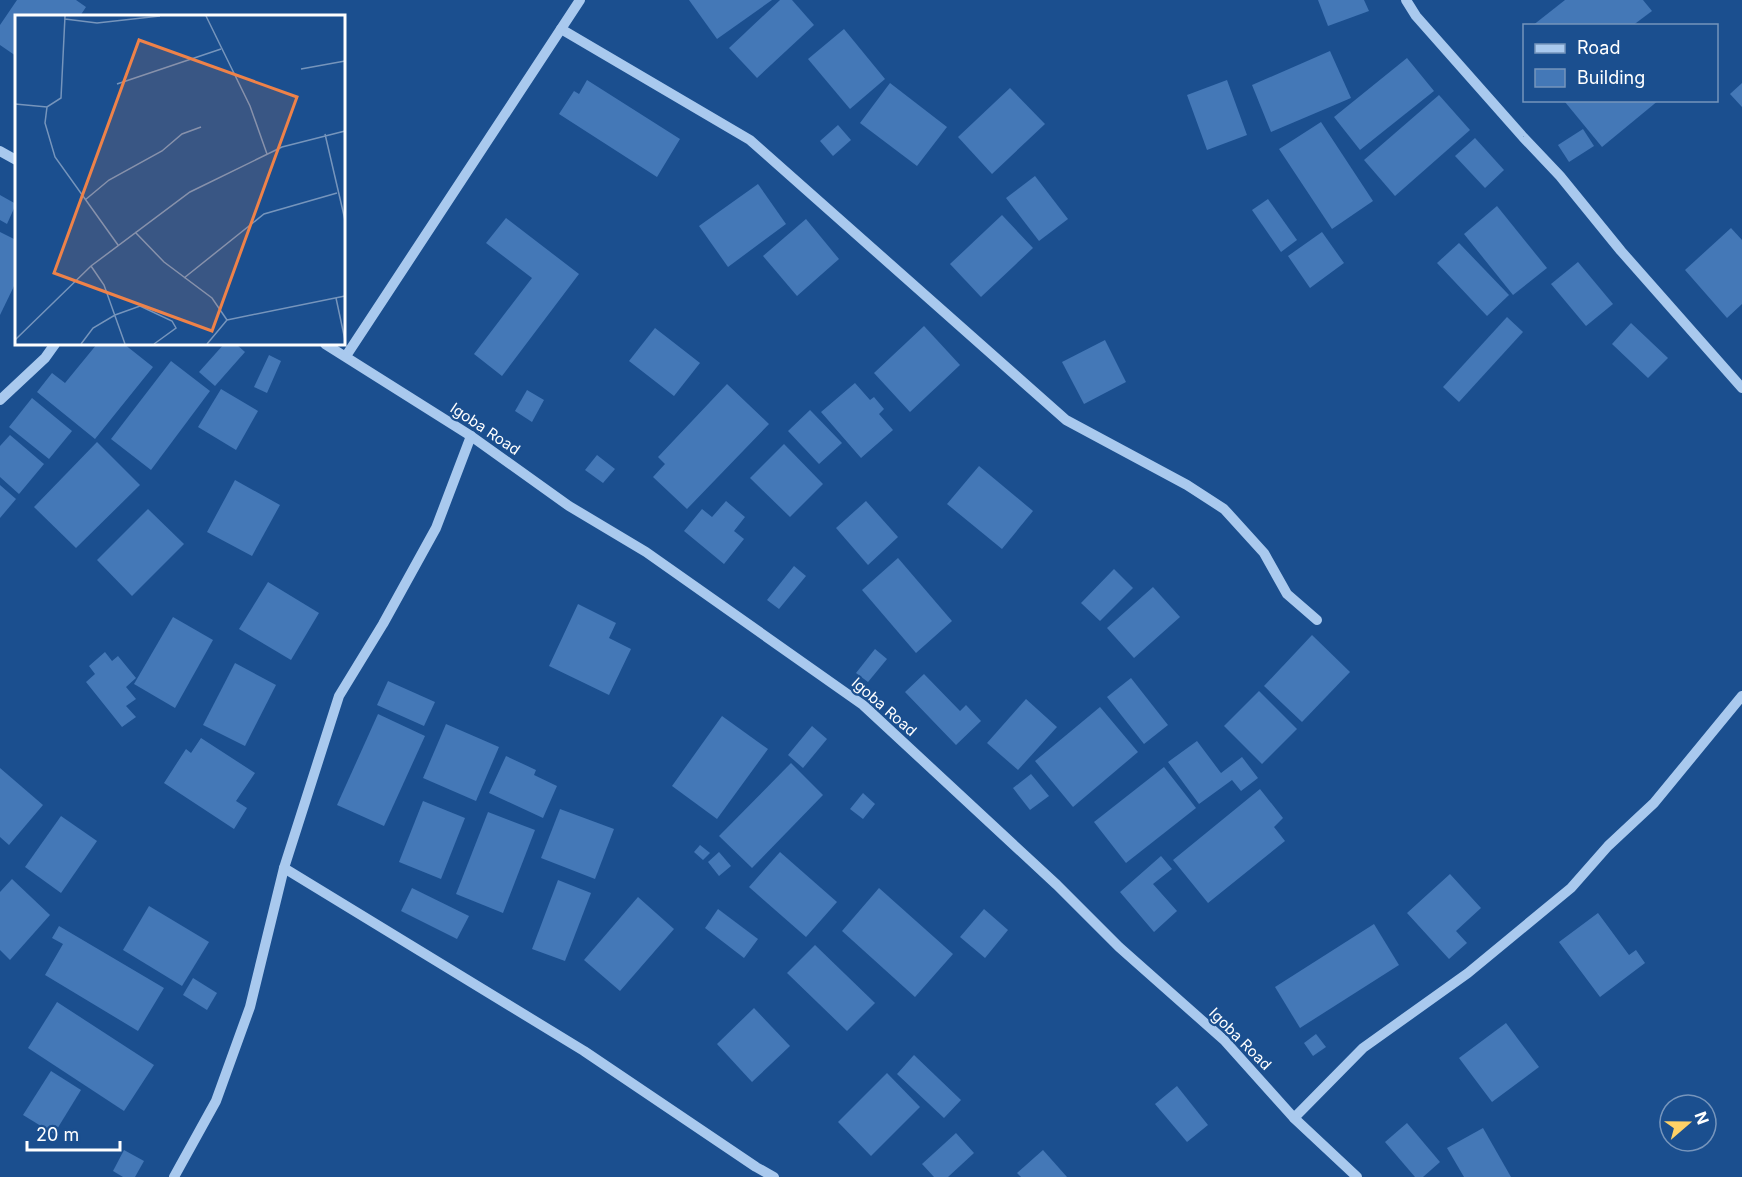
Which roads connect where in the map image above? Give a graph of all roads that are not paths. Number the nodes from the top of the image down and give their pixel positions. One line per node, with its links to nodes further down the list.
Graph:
1 (580, 0): 3 (street)
2 (1406, 0): 9 (street)
3 (561, 29): 8 (street); 12 (street)
4 (0, 151): 5 (street)
5 (15, 159)
6 (54, 345): 10 (street)
7 (327, 345): 8 (street, Igoba Road)
8 (346, 356): 11 (street, Igoba Road)
9 (1742, 388)
10 (0, 400)
11 (471, 436): 14 (street); 15 (street, Igoba Road)
12 (1317, 620)
13 (1742, 696): 15 (street)
14 (284, 868): 16 (street); 17 (street)
15 (1294, 1118): 18 (street, Igoba Road)
16 (174, 1177)
17 (774, 1177)
18 (1357, 1177)

